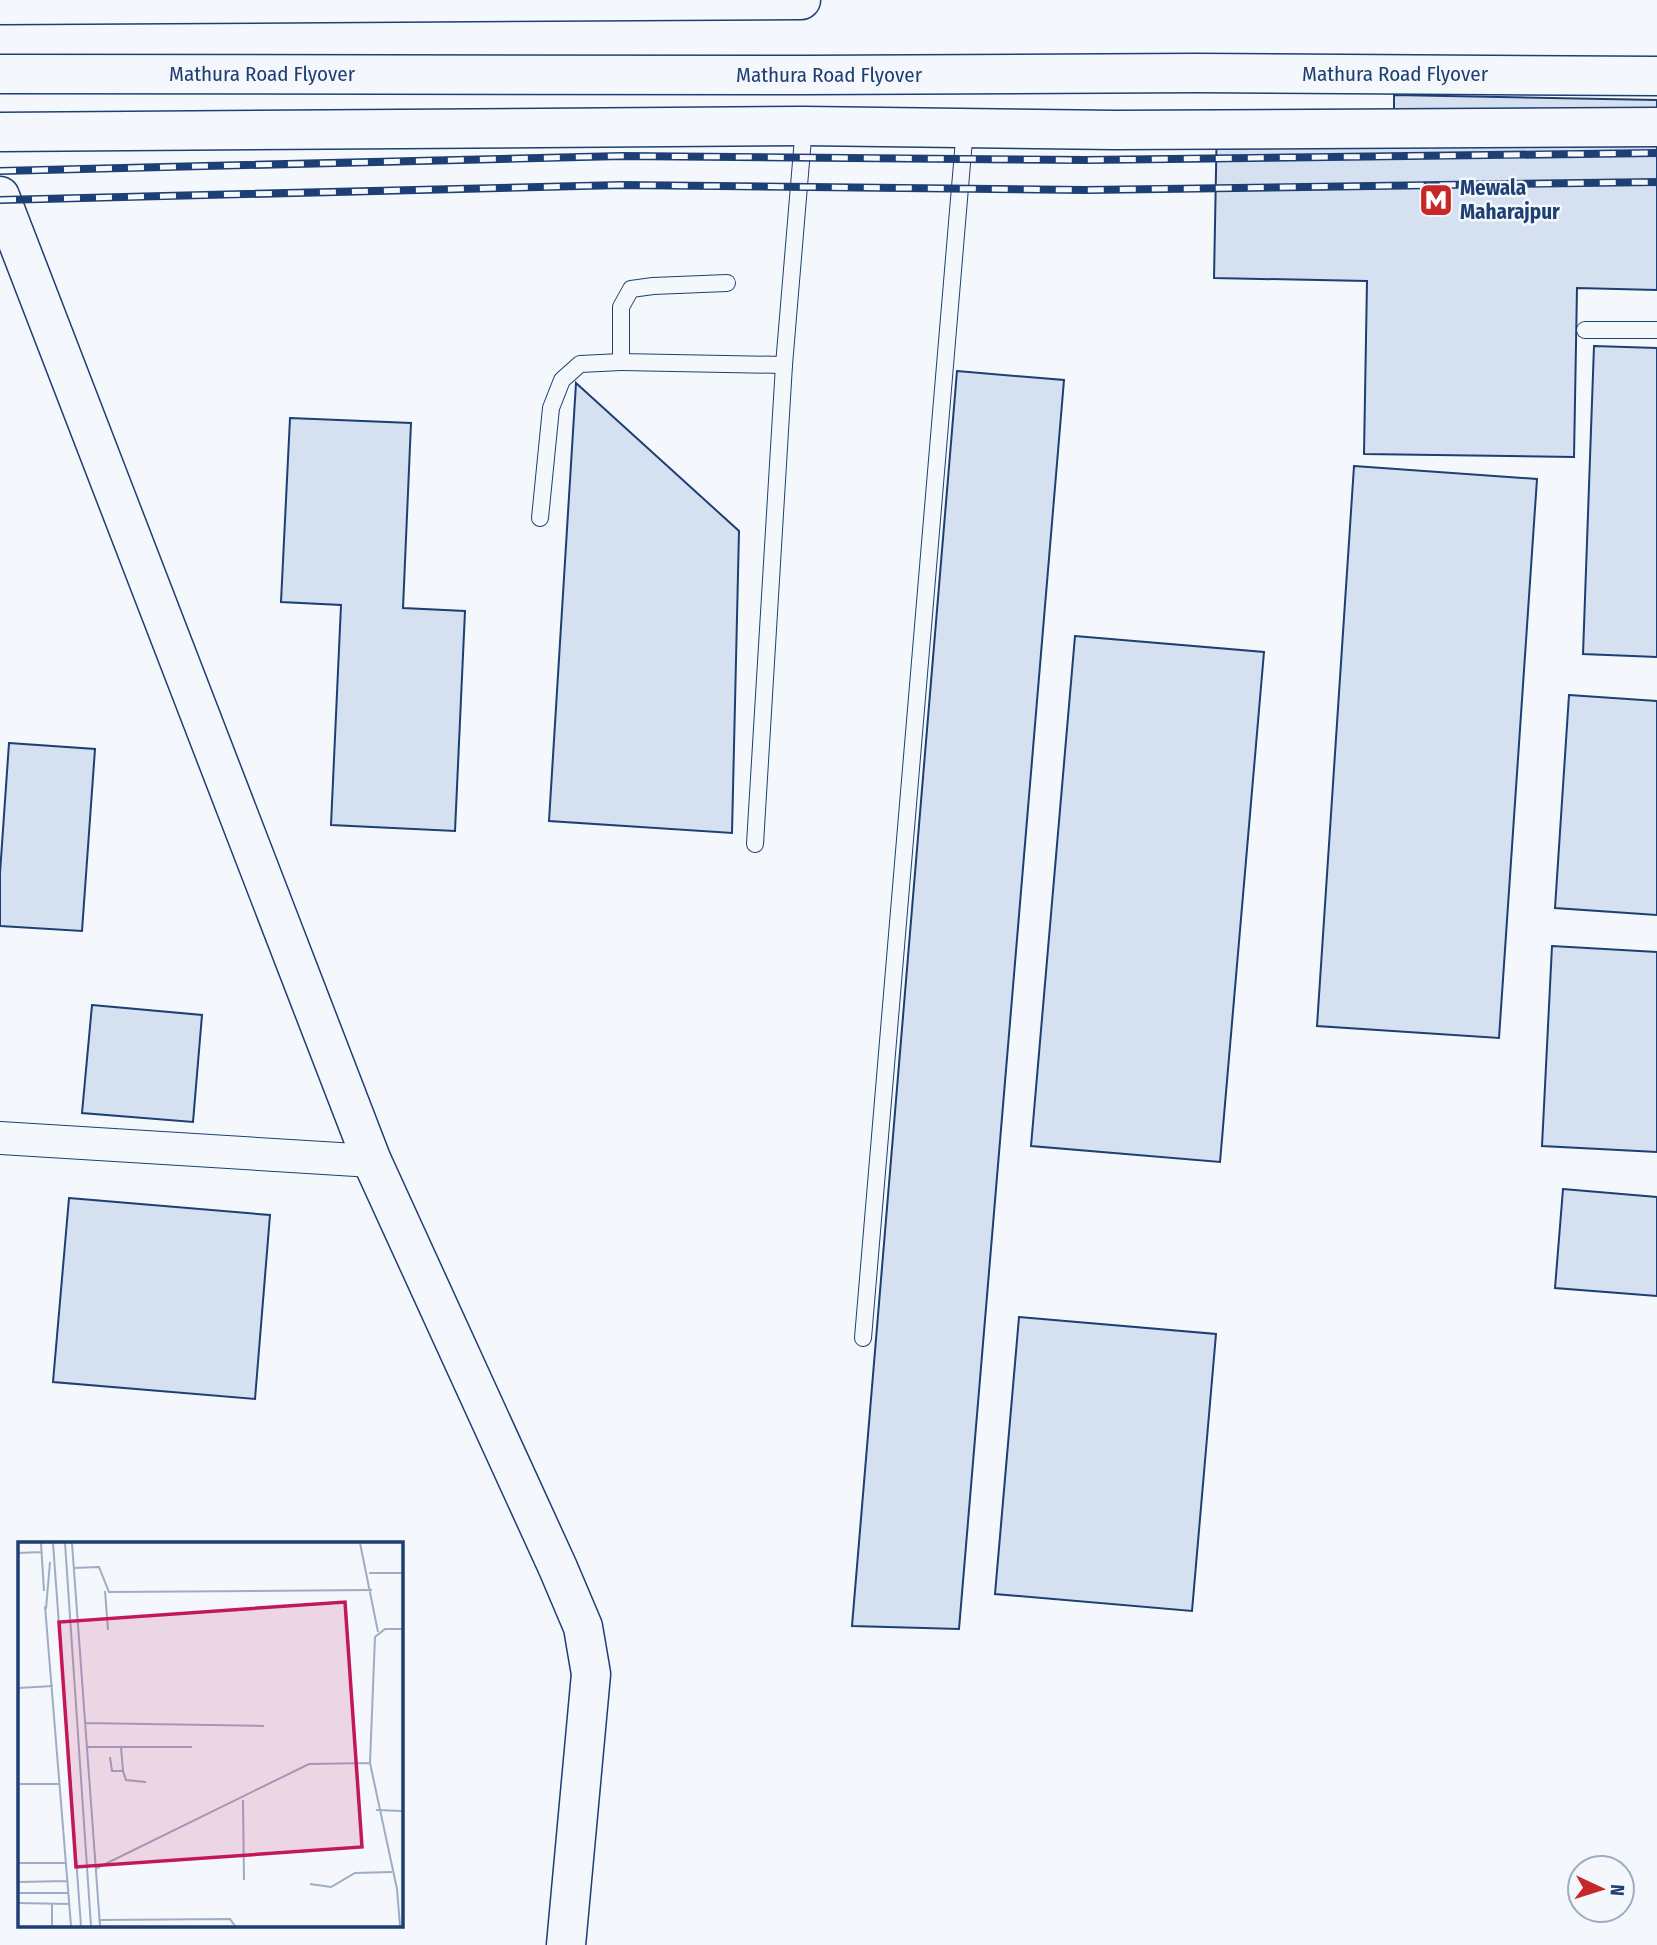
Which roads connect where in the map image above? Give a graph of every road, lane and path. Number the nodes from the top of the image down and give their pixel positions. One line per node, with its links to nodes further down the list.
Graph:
1 (801, 0): 2 (main road)
2 (0, 5)
3 (0, 74): 4 (main road, Mathura Road Flyover)
4 (1657, 76)
5 (804, 126): 7 (main road); 8 (main road); 14 (lane)
6 (1657, 127): 7 (main road)
7 (965, 128): 19 (lane)
8 (0, 132)
9 (0, 196): 18 (main road)
10 (727, 283): 13 (lane)
11 (1585, 330): 12 (lane)
12 (1657, 330)
13 (621, 362): 14 (lane); 15 (lane)
14 (784, 365): 16 (lane)
15 (540, 517)
16 (755, 844)
17 (0, 1138): 18 (street)
18 (372, 1161): 20 (main road)
19 (863, 1338)
20 (566, 1945)

